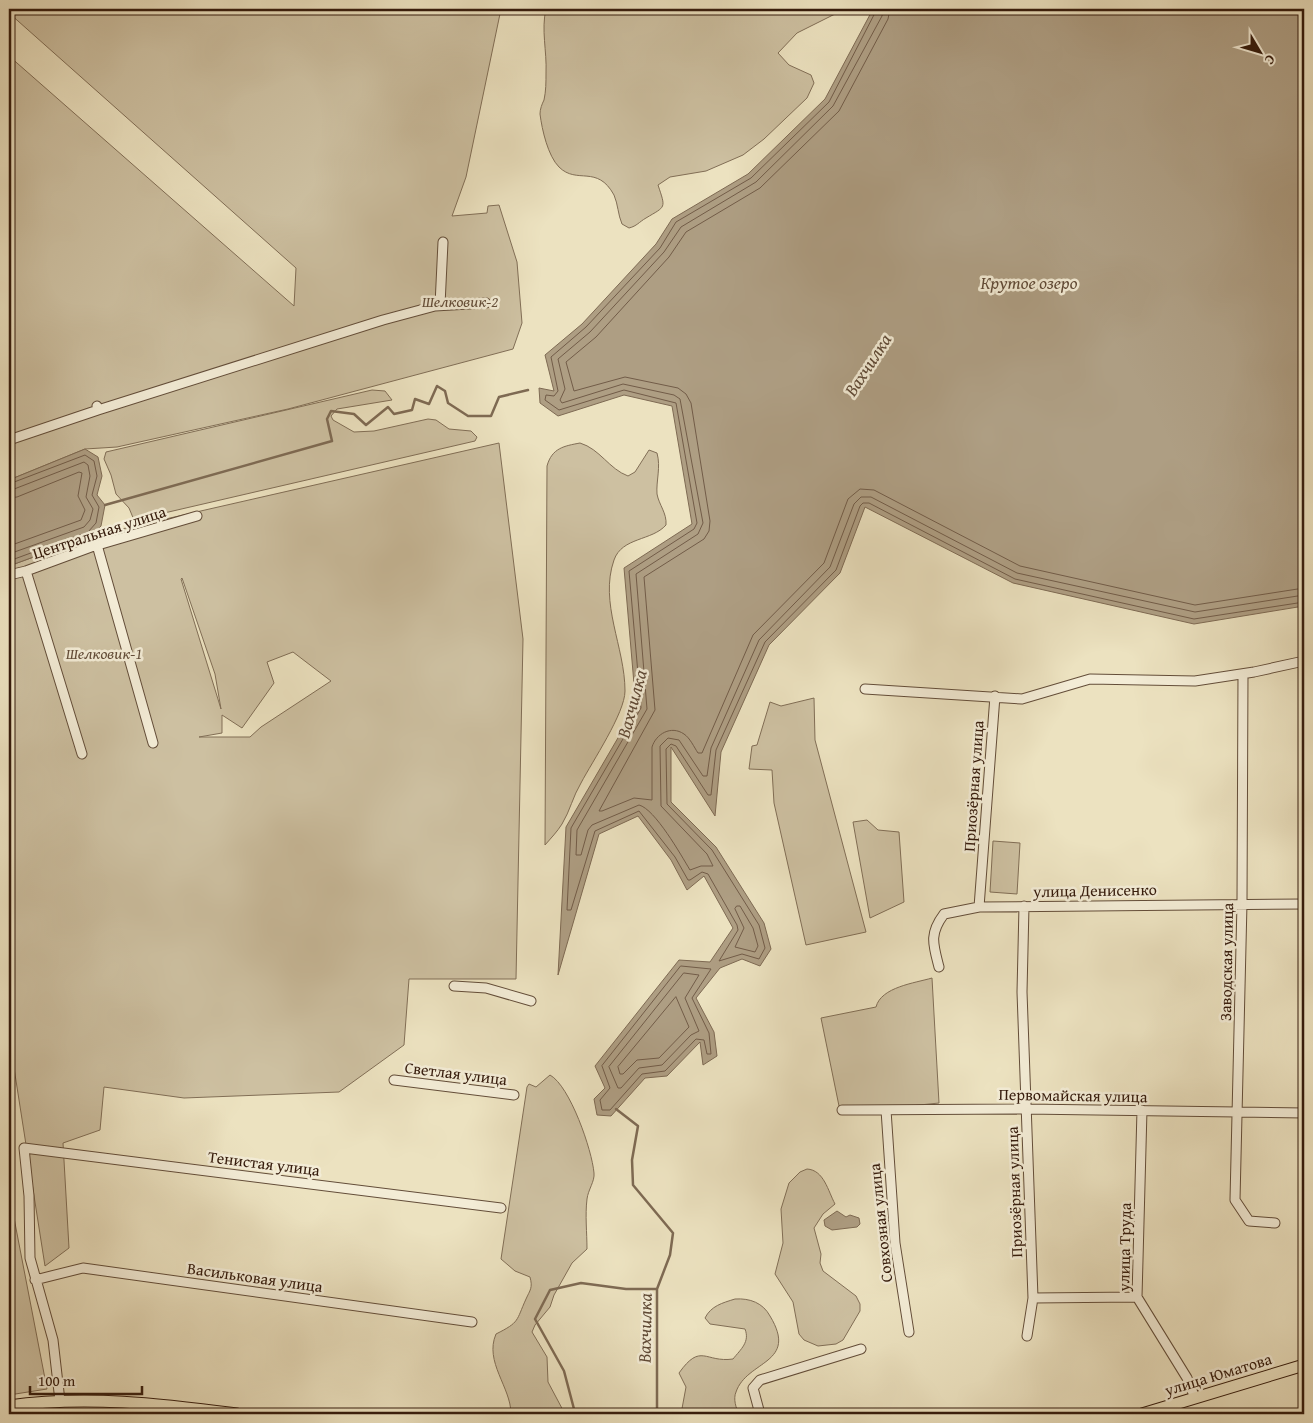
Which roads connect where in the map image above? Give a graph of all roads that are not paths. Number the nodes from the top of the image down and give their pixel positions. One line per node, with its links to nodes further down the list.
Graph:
1 (443, 242): 3 (street)
2 (486, 303): 3 (street)
3 (440, 305): 4 (street)
4 (9, 440)
5 (197, 516): 6 (street, Центральная улица)
6 (98, 545): 7 (street, Центральная улица); 13 (street)
7 (26, 571): 8 (street, Центральная улица); 14 (street)
8 (9, 575)
9 (1304, 661): 10 (street)
10 (1243, 674): 12 (street); 15 (street, Заводская улица)
11 (866, 689): 12 (street)
12 (995, 696): 18 (street, Приозёрная улица)
13 (153, 743)
14 (82, 754)
15 (1242, 903): 16 (street, улица Денисенко); 17 (street, улица Денисенко); 28 (street, Заводская улица)
16 (1304, 904)
17 (1024, 906): 18 (street, улица Денисенко); 24 (street, Приозёрная улица)
18 (979, 907): 19 (street, улица Денисенко)
19 (938, 968)
20 (454, 986): 21 (street)
21 (531, 1001)
22 (394, 1080): 23 (street, Светлая улица)
23 (514, 1095)
24 (1026, 1109): 26 (street, Первомайская улица); 27 (street, Первомайская улица); 34 (street, Приозёрная улица)
25 (842, 1110): 26 (street, Первомайская улица)
26 (886, 1110): 36 (street, Совхозная улица)
27 (1142, 1110): 28 (street, Первомайская улица); 33 (street, улица Труда)
28 (1238, 1113): 29 (street, Первомайская улица); 31 (street, Заводская улица)
29 (1304, 1113)
30 (501, 1208): 32 (street, Тенистая улица)
31 (1275, 1223)
32 (35, 1280): 35 (street, Васильковая улица); 41 (street)
33 (1137, 1297): 34 (street); 40 (street, улица Труда)
34 (1032, 1298): 37 (street, Приозёрная улица)
35 (472, 1322)
36 (909, 1332)
37 (1027, 1336)
38 (861, 1349): 44 (street)
39 (1304, 1365): 40 (main road, улица Юматова)
40 (1196, 1398): 45 (main road, улица Юматова)
41 (60, 1402): 42 (main road); 43 (main road)
42 (9, 1406)
43 (237, 1414)
44 (760, 1414)
45 (1142, 1414)

